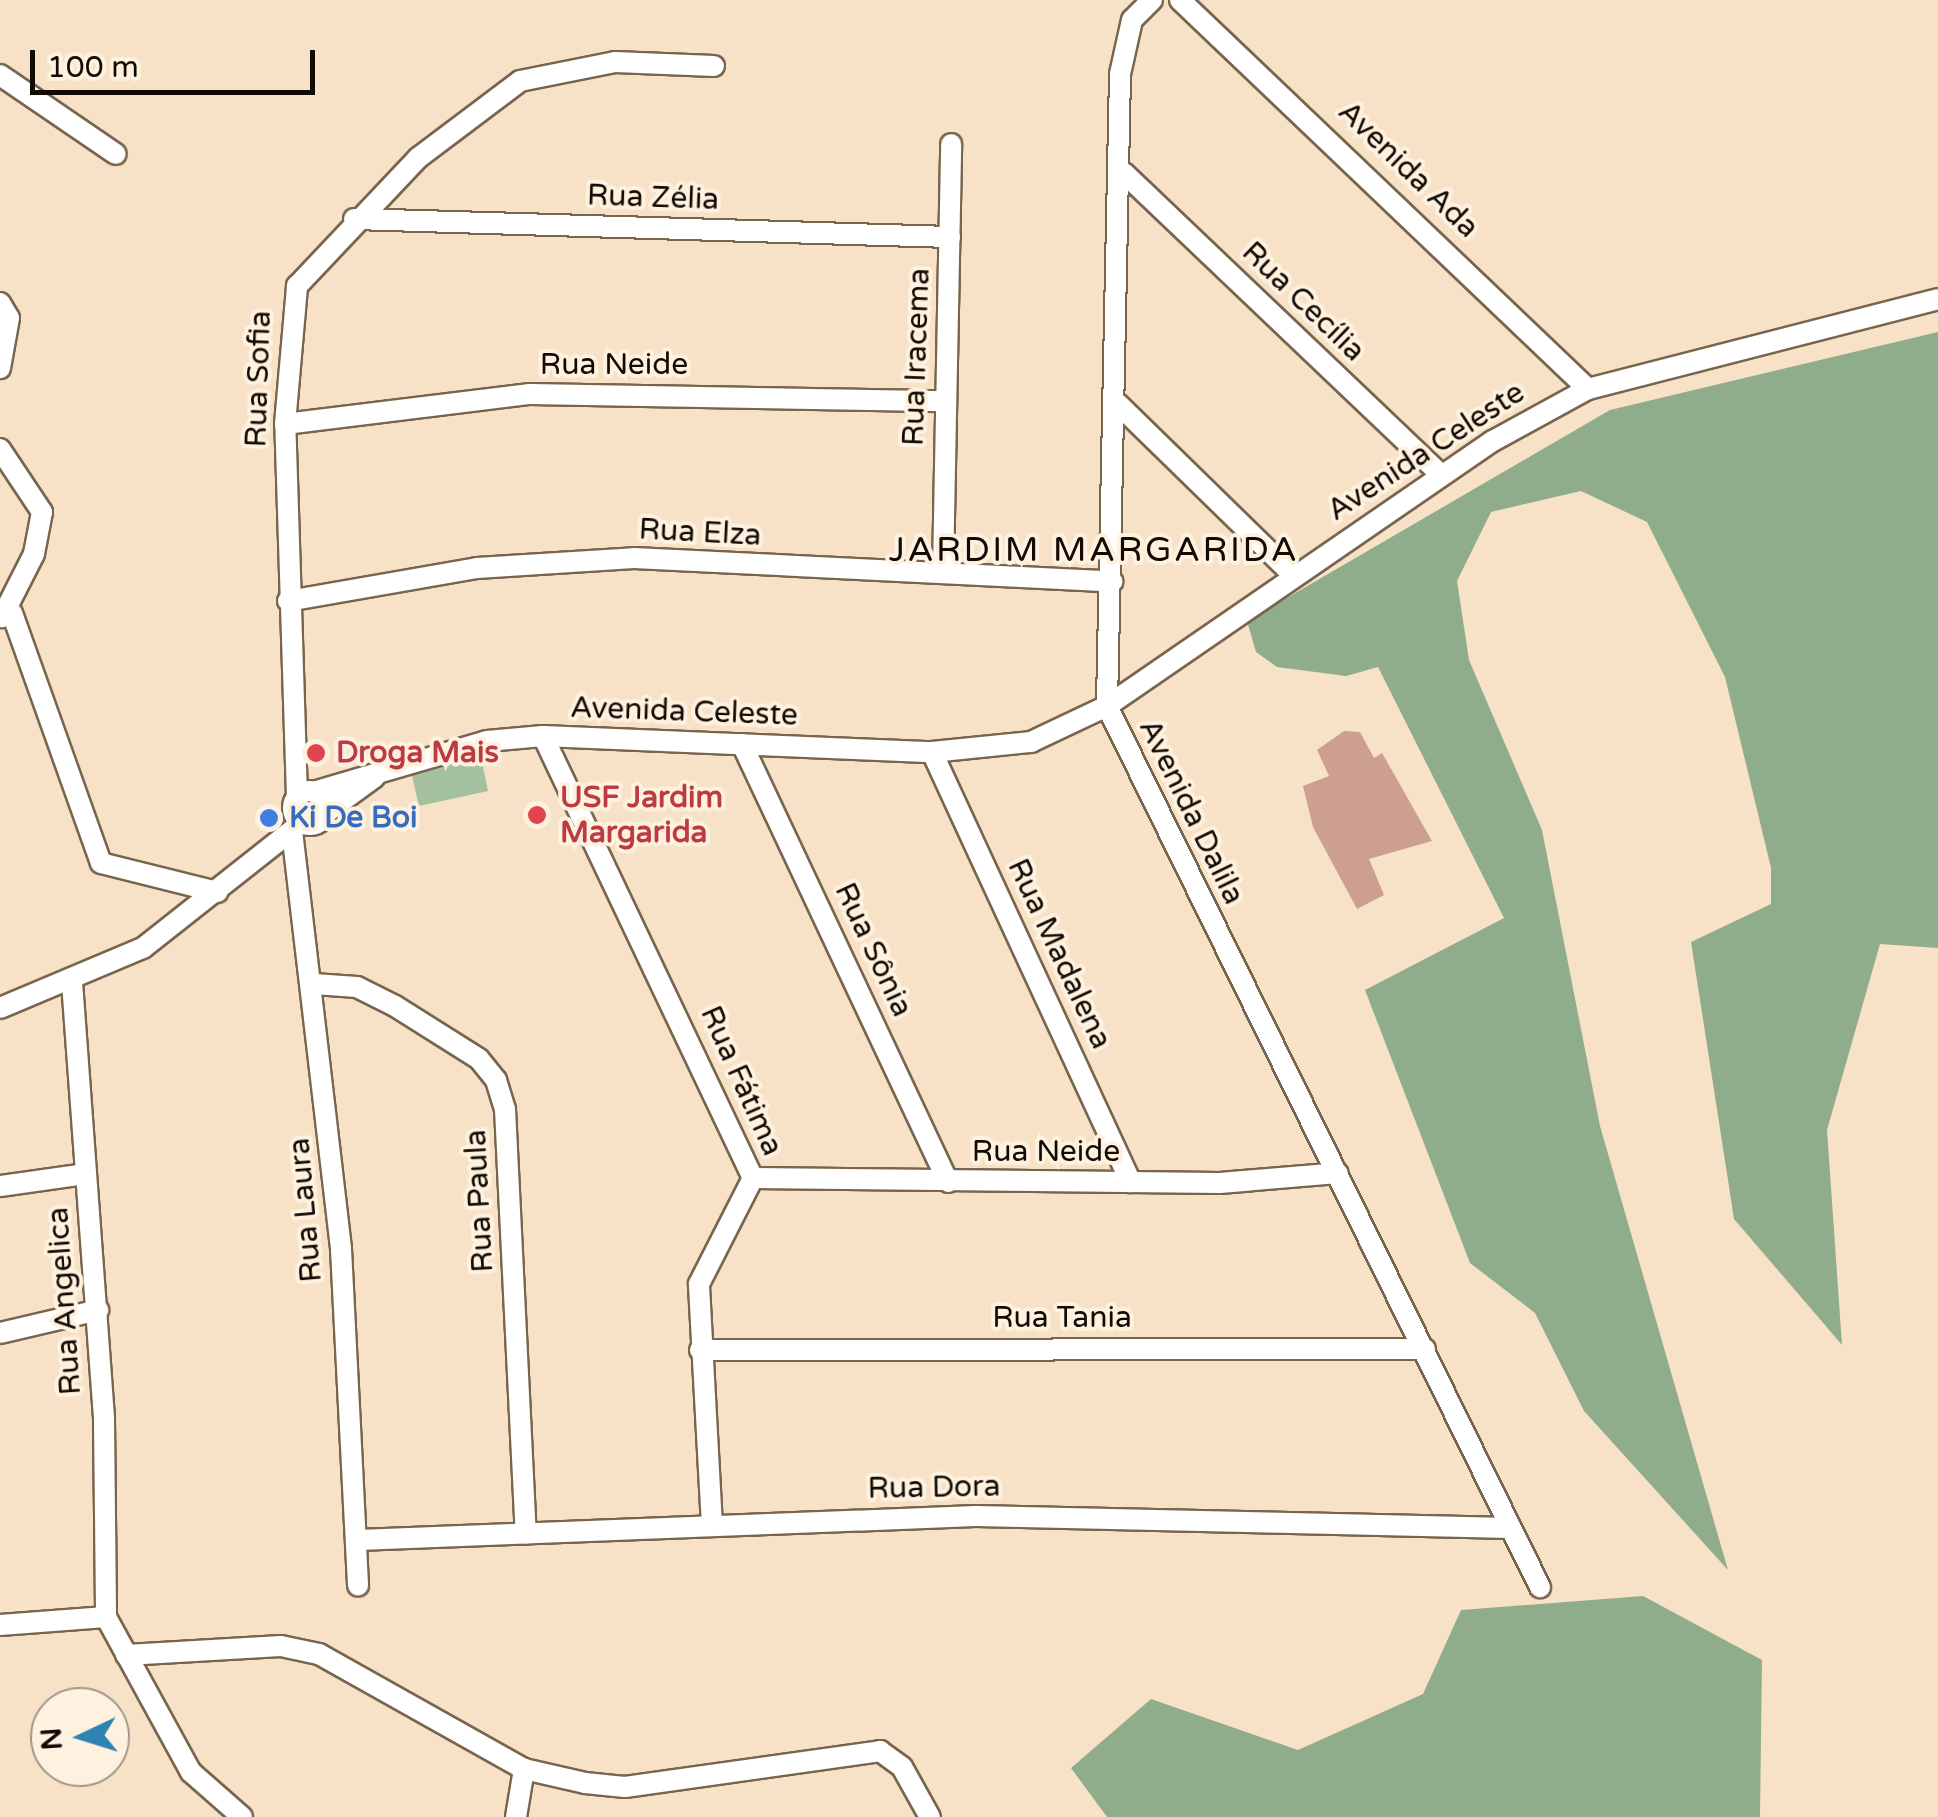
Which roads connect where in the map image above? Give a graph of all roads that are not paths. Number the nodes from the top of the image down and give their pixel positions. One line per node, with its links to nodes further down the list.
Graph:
1 (1152, 0): 7 (street, Avenida Dalila)
2 (1180, 0): 13 (street, Avenida Ada)
3 (714, 66): 8 (street, Rua Sofia)
4 (0, 75): 6 (street)
5 (950, 144): 9 (street, Rua Iracema)
6 (116, 154)
7 (1124, 173): 15 (street, Avenida Dalila); 18 (street, Rua Cecília)
8 (354, 219): 9 (street, Rua Zélia); 16 (street, Rua Sofia)
9 (950, 237): 14 (street, Rua Iracema)
10 (1938, 300): 13 (street, Avenida Celeste)
11 (0, 303): 12 (street)
12 (0, 368)
13 (1588, 389): 18 (street, Avenida Celeste)
14 (944, 401): 16 (street, Rua Neide); 19 (street, Rua Iracema)
15 (1118, 404): 20 (street); 21 (street, Avenida Dalila)
16 (285, 424): 22 (street, Rua Sofia)
17 (0, 449): 23 (street)
18 (1441, 475): 20 (street, Avenida Celeste)
19 (943, 571): 21 (street, Rua Elza); 22 (street, Rua Elza)
20 (1292, 575): 24 (street, Avenida Celeste)
21 (1112, 581): 24 (street, Avenida Dalila)
22 (288, 602): 29 (street, Rua Sofia)
23 (6, 615): 32 (street)
24 (1107, 706): 27 (street, Avenida Celeste); 36 (street, Avenida Dalila)
25 (543, 736): 26 (street, Avenida Celeste); 28 (street, Avenida Celeste); 38 (street, Rua Fátima)
26 (742, 744): 27 (street, Avenida Celeste); 39 (street, Rua Sônia)
27 (932, 752): 40 (street, Rua Madalena)
28 (393, 764): 29 (street, Avenida Celeste); 30 (street, Avenida Celeste)
29 (305, 795): 30 (street); 31 (street, Rua Sofia)
30 (326, 812): 31 (street, Avenida Celeste)
31 (297, 827): 32 (street); 34 (street, Rua Laura)
32 (217, 892): 33 (street)
33 (72, 982): 35 (street); 37 (street, Rua Angelica)
34 (314, 984): 48 (street, Rua Paula); 49 (street, Rua Laura)
35 (0, 1008)
36 (1338, 1173): 40 (street, Rua Neide); 45 (street, Avenida Dalila)
37 (85, 1174): 41 (street); 42 (street, Rua Angelica)
38 (753, 1178): 39 (street, Rua Neide); 44 (street, Rua Fátima)
39 (948, 1182): 40 (street, Rua Neide)
40 (1131, 1182)
41 (0, 1186)
42 (98, 1310): 43 (street); 52 (street, Rua Angelica)
43 (0, 1333)
44 (700, 1350): 45 (street, Rua Tania); 46 (street, Rua Fátima)
45 (1425, 1350): 47 (street, Avenida Dalila)
46 (712, 1526): 47 (street, Rua Dora); 48 (street, Rua Dora)
47 (1510, 1528): 51 (street, Avenida Dalila)
48 (526, 1534): 49 (street, Rua Dora)
49 (358, 1540): 50 (street, Rua Laura)
50 (358, 1586)
51 (1540, 1587)
52 (106, 1617): 53 (street); 54 (street)
53 (0, 1625)
54 (126, 1655): 55 (street); 56 (street)
55 (524, 1769): 57 (street); 58 (street)
56 (242, 1817)
57 (516, 1817)
58 (930, 1817)

